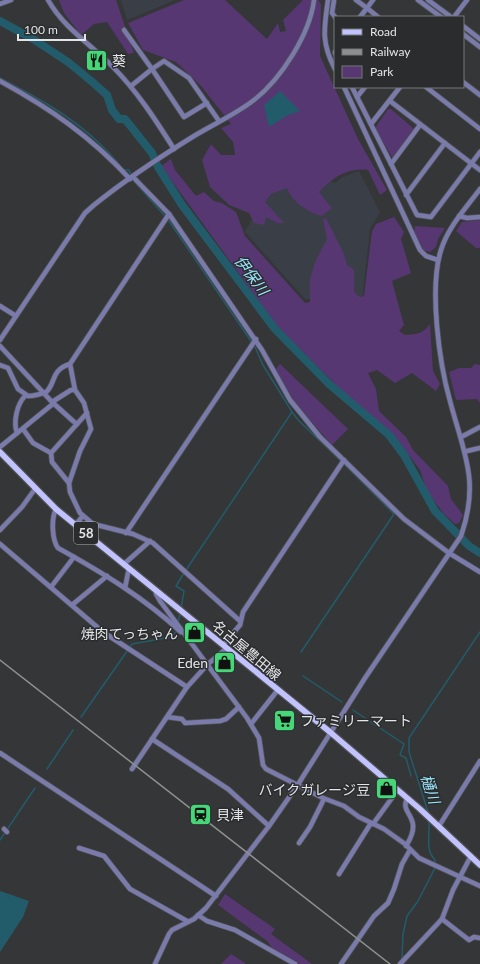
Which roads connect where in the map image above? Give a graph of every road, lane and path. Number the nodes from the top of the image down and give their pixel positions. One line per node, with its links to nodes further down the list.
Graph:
1 (9, 0): 11 (street)
2 (48, 0): 28 (street)
3 (314, 0): 38 (street)
4 (328, 0): 24 (street)
5 (334, 0): 13 (street)
6 (356, 0): 12 (street)
7 (373, 0): 12 (street)
8 (418, 0): 16 (street)
9 (428, 0): 17 (street)
10 (467, 0): 18 (street)
11 (0, 4)
12 (367, 8): 14 (street); 15 (street)
13 (335, 16)
14 (361, 16)
15 (377, 16)
16 (440, 16)
17 (451, 16)
18 (453, 16)
19 (464, 27): 22 (street)
20 (124, 30): 25 (street)
21 (464, 35): 23 (street)
22 (480, 39)
23 (480, 47)
24 (334, 67)
25 (152, 69): 28 (street); 37 (street); 37 (street)
26 (0, 81): 48 (street)
27 (464, 83): 34 (street)
28 (131, 86): 43 (street)
29 (344, 88): 54 (street)
30 (352, 88): 35 (street)
31 (364, 88): 35 (street)
32 (399, 88): 36 (street)
33 (427, 88): 41 (street)
34 (480, 95)
35 (357, 97): 39 (street)
36 (390, 101): 39 (street); 40 (street)
37 (207, 103): 38 (street)
38 (219, 121): 43 (street)
39 (371, 124): 46 (street)
40 (420, 125): 42 (street); 46 (street)
41 (480, 128)
42 (445, 143): 45 (street); 50 (street)
43 (174, 149): 48 (street)
44 (480, 152): 45 (street)
45 (472, 163): 47 (street); 50 (street)
46 (391, 164): 50 (street)
47 (480, 170)
48 (133, 177): 51 (street); 56 (street)
49 (480, 188): 52 (street)
50 (406, 195)
51 (169, 214): 58 (street); 60 (street)
52 (459, 216): 53 (street); 54 (street)
53 (480, 217)
54 (438, 260): 71 (street)
55 (0, 306): 56 (street)
56 (16, 316): 57 (street)
57 (0, 340)
58 (255, 340): 77 (street); 86 (street)
59 (0, 346): 63 (street)
60 (70, 364): 62 (street); 63 (street)
61 (0, 365): 64 (street)
62 (75, 390): 65 (street); 66 (street)
63 (44, 393): 64 (street); 65 (street)
64 (25, 396): 70 (street)
65 (53, 402): 67 (street); 69 (street)
66 (87, 412): 67 (street); 79 (street)
67 (77, 424): 76 (street)
68 (480, 427): 71 (street)
69 (23, 430): 70 (street); 76 (street)
70 (17, 433): 72 (street)
71 (463, 436): 74 (street)
72 (0, 447)
73 (480, 448): 74 (street)
74 (467, 451): 78 (street)
75 (0, 452): 80 (main road, 名古屋豊田線 / 58)
76 (51, 453): 79 (street)
77 (344, 460): 89 (street); 98 (street)
78 (475, 475)
79 (69, 483): 83 (street)
80 (35, 489): 82 (main road, 名古屋豊田線 / 58); 85 (street)
81 (474, 508): 89 (street)
82 (56, 509): 84 (main road, 名古屋豊田線 / 58); 90 (street)
83 (82, 517): 84 (street); 86 (street)
84 (76, 524): 91 (main road, 名古屋豊田線 / 58)
85 (0, 530)
86 (126, 533): 87 (street)
87 (150, 542): 91 (street); 98 (street)
88 (0, 544): 94 (street)
89 (450, 552): 92 (street); 107 (street)
90 (74, 557): 93 (street); 94 (street)
91 (127, 566): 95 (street); 96 (main road, 名古屋豊田線 / 58)
92 (480, 572)
93 (106, 576): 95 (street); 97 (street)
94 (52, 587): 97 (street)
95 (125, 588): 99 (street)
96 (156, 590): 99 (street); 100 (main road, 名古屋豊田線 / 58)
97 (72, 606): 102 (street)
98 (240, 621): 100 (street)
99 (178, 627): 101 (street)
100 (225, 647): 101 (street); 103 (main road, 名古屋豊田線 / 58)
101 (208, 664): 102 (street); 104 (street)
102 (187, 687): 105 (street)
103 (277, 691): 106 (street); 107 (main road, 名古屋豊田線 / 58)
104 (239, 707): 105 (street); 106 (street)
105 (167, 717): 108 (street)
106 (251, 724): 112 (street)
107 (330, 732): 112 (street); 113 (main road, 名古屋豊田線 / 58)
108 (152, 739): 111 (street); 118 (street)
109 (0, 753): 127 (street)
110 (480, 761): 117 (street)
111 (132, 770)
112 (297, 786): 114 (street); 118 (street)
113 (396, 791): 115 (main road, 名古屋豊田線 / 58); 116 (street)
114 (324, 799): 116 (street); 119 (street)
115 (407, 799): 117 (main road, 名古屋豊田線 / 58); 121 (street)
116 (372, 823): 121 (street); 124 (street)
117 (437, 825): 122 (main road, 名古屋豊田線 / 58)
118 (270, 826): 127 (street)
119 (299, 843)
120 (80, 848): 130 (street)
121 (408, 848): 125 (street); 134 (street)
122 (471, 856): 123 (main road, 名古屋豊田線 / 58); 125 (street)
123 (480, 865)
124 (339, 874)
125 (459, 876): 126 (street); 129 (street)
126 (480, 886)
127 (216, 896): 128 (street)
128 (198, 915): 130 (street); 133 (street)
129 (442, 918): 131 (street); 135 (street)
130 (185, 923): 132 (street)
131 (480, 938)
132 (155, 964)
133 (295, 964)
134 (341, 964)
135 (400, 964)

